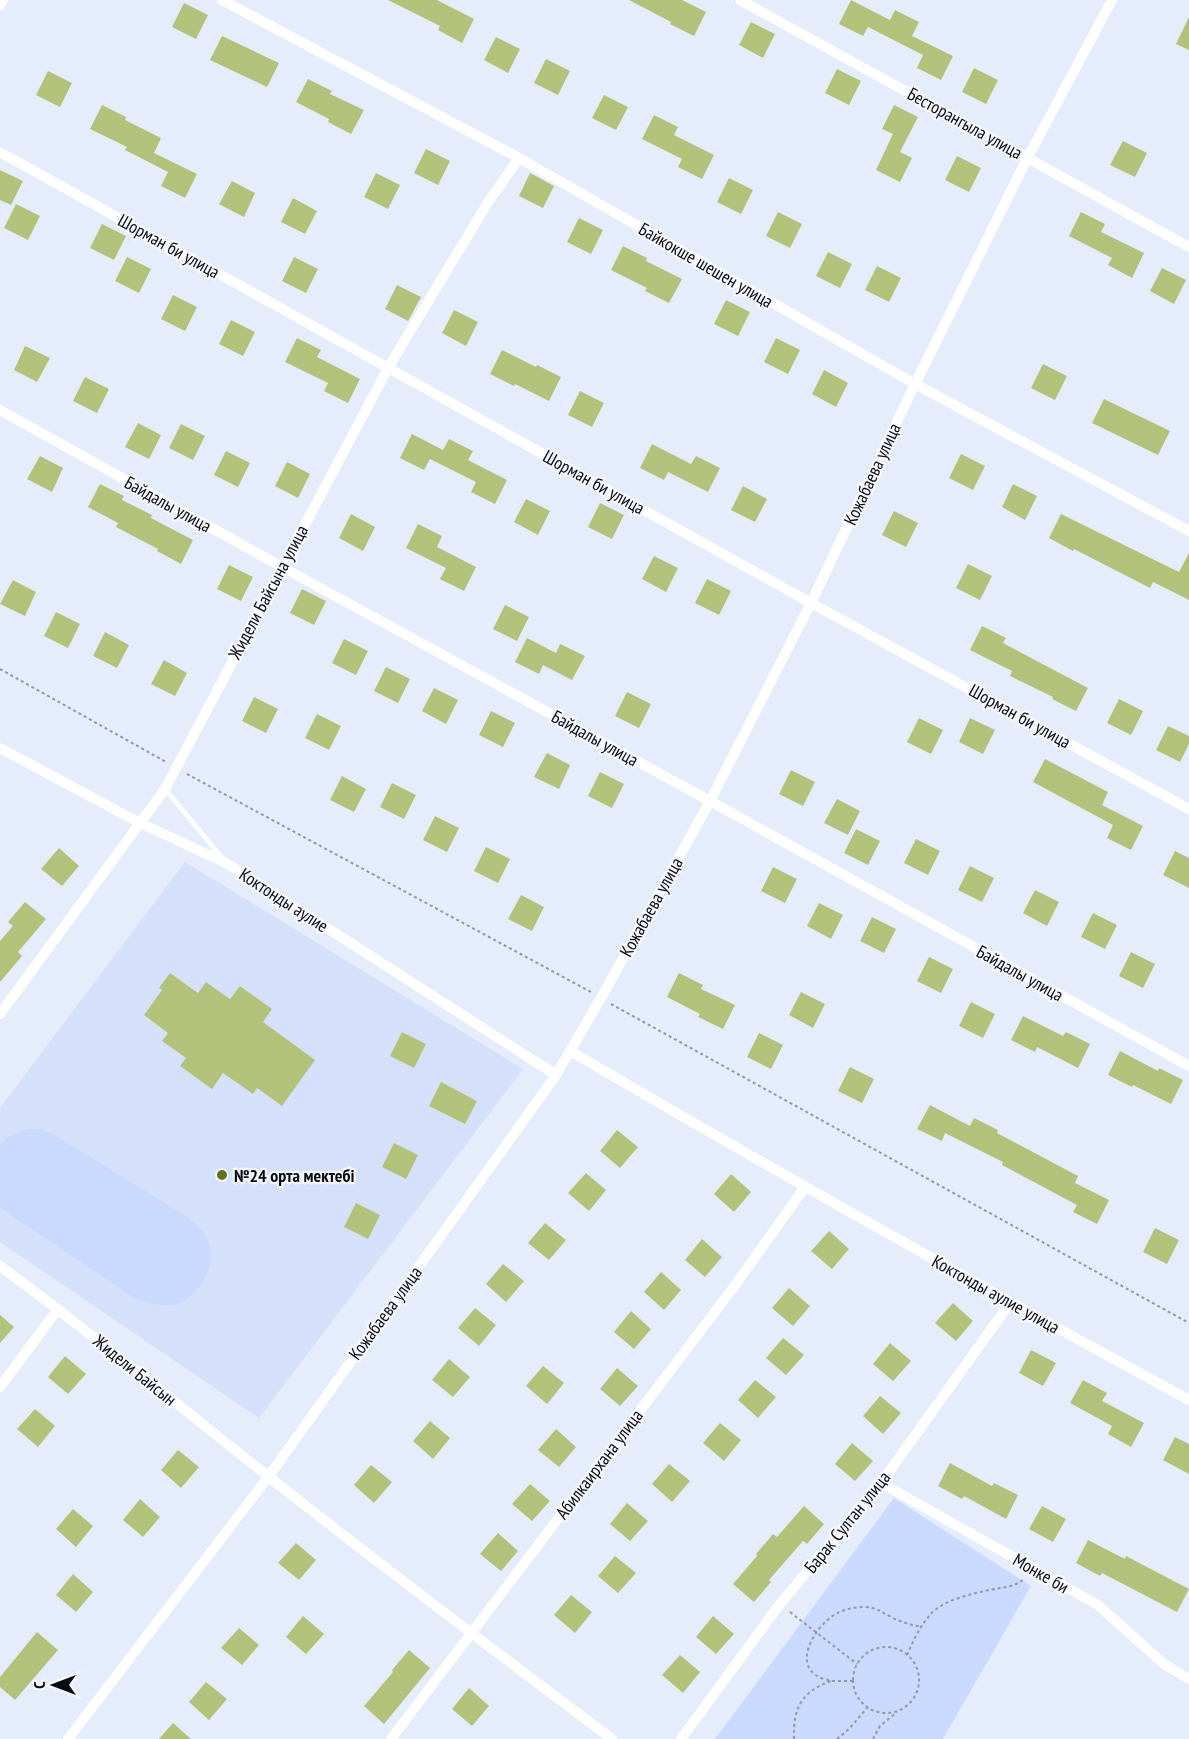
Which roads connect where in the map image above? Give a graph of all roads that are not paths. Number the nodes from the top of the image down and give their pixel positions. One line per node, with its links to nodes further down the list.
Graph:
1 (3, 0): 5 (street)
2 (222, 0): 8 (street, Байкокше шешен улица)
3 (740, 0): 7 (street, Бесторангыла улица)
4 (1112, 0): 7 (street, Кожабаева улица)
5 (0, 5)
6 (0, 152): 10 (street, Шорман би улица)
7 (1028, 157): 9 (street, Бесторангыла улица); 11 (street, Кожабаева улица)
8 (519, 158): 10 (street, Жидели Байсына улица); 11 (street, Байкокше шешен улица)
9 (1189, 247)
10 (388, 368): 14 (street, Жидели Байсына улица); 15 (street, Шорман би улица)
11 (915, 384): 13 (street, Байкокше шешен улица); 15 (street, Кожабаева улица)
12 (0, 410): 14 (street, Байдалы улица)
13 (1189, 531)
14 (282, 567): 17 (street, Жидели Байсына улица); 18 (street, Байдалы улица)
15 (812, 603): 18 (street, Кожабаева улица); 19 (street, Шорман би улица)
16 (0, 748): 20 (street, Коктонды аулие)
17 (165, 789): 20 (street, Жидели Байсына улица); 21 (lane)
18 (710, 801): 23 (street, Кожабаева улица); 24 (street, Байдалы улица)
19 (1189, 809)
20 (140, 823): 21 (street, Коктонды аулие); 22 (street, Жидели Байсына улица)
21 (226, 863): 25 (street, Коктонды аулие)
22 (0, 1014)
23 (570, 1051): 25 (street, Кожабаева улица); 26 (street, Коктонды аулие улица)
24 (1189, 1066)
25 (556, 1075): 32 (street, Кожабаева улица)
26 (804, 1187): 28 (street, Коктонды аулие улица); 34 (street, Абилкаирхана улица)
27 (0, 1266): 29 (street, Жидели Байсын)
28 (1010, 1303): 31 (street, Коктонды аулие улица); 33 (street, Барак Султан улица)
29 (58, 1309): 30 (street); 32 (street, Жидели Байсын)
30 (0, 1387)
31 (1189, 1400)
32 (269, 1476): 34 (street, Жидели Байсын); 36 (street, Кожабаева улица)
33 (881, 1483): 35 (street, Монке би); 39 (street, Барак Султан улица)
34 (470, 1633): 37 (street, Абилкаирхана улица); 38 (street, Жидели Байсын)
35 (1189, 1679)
36 (68, 1739)
37 (392, 1739)
38 (612, 1739)
39 (681, 1739)

